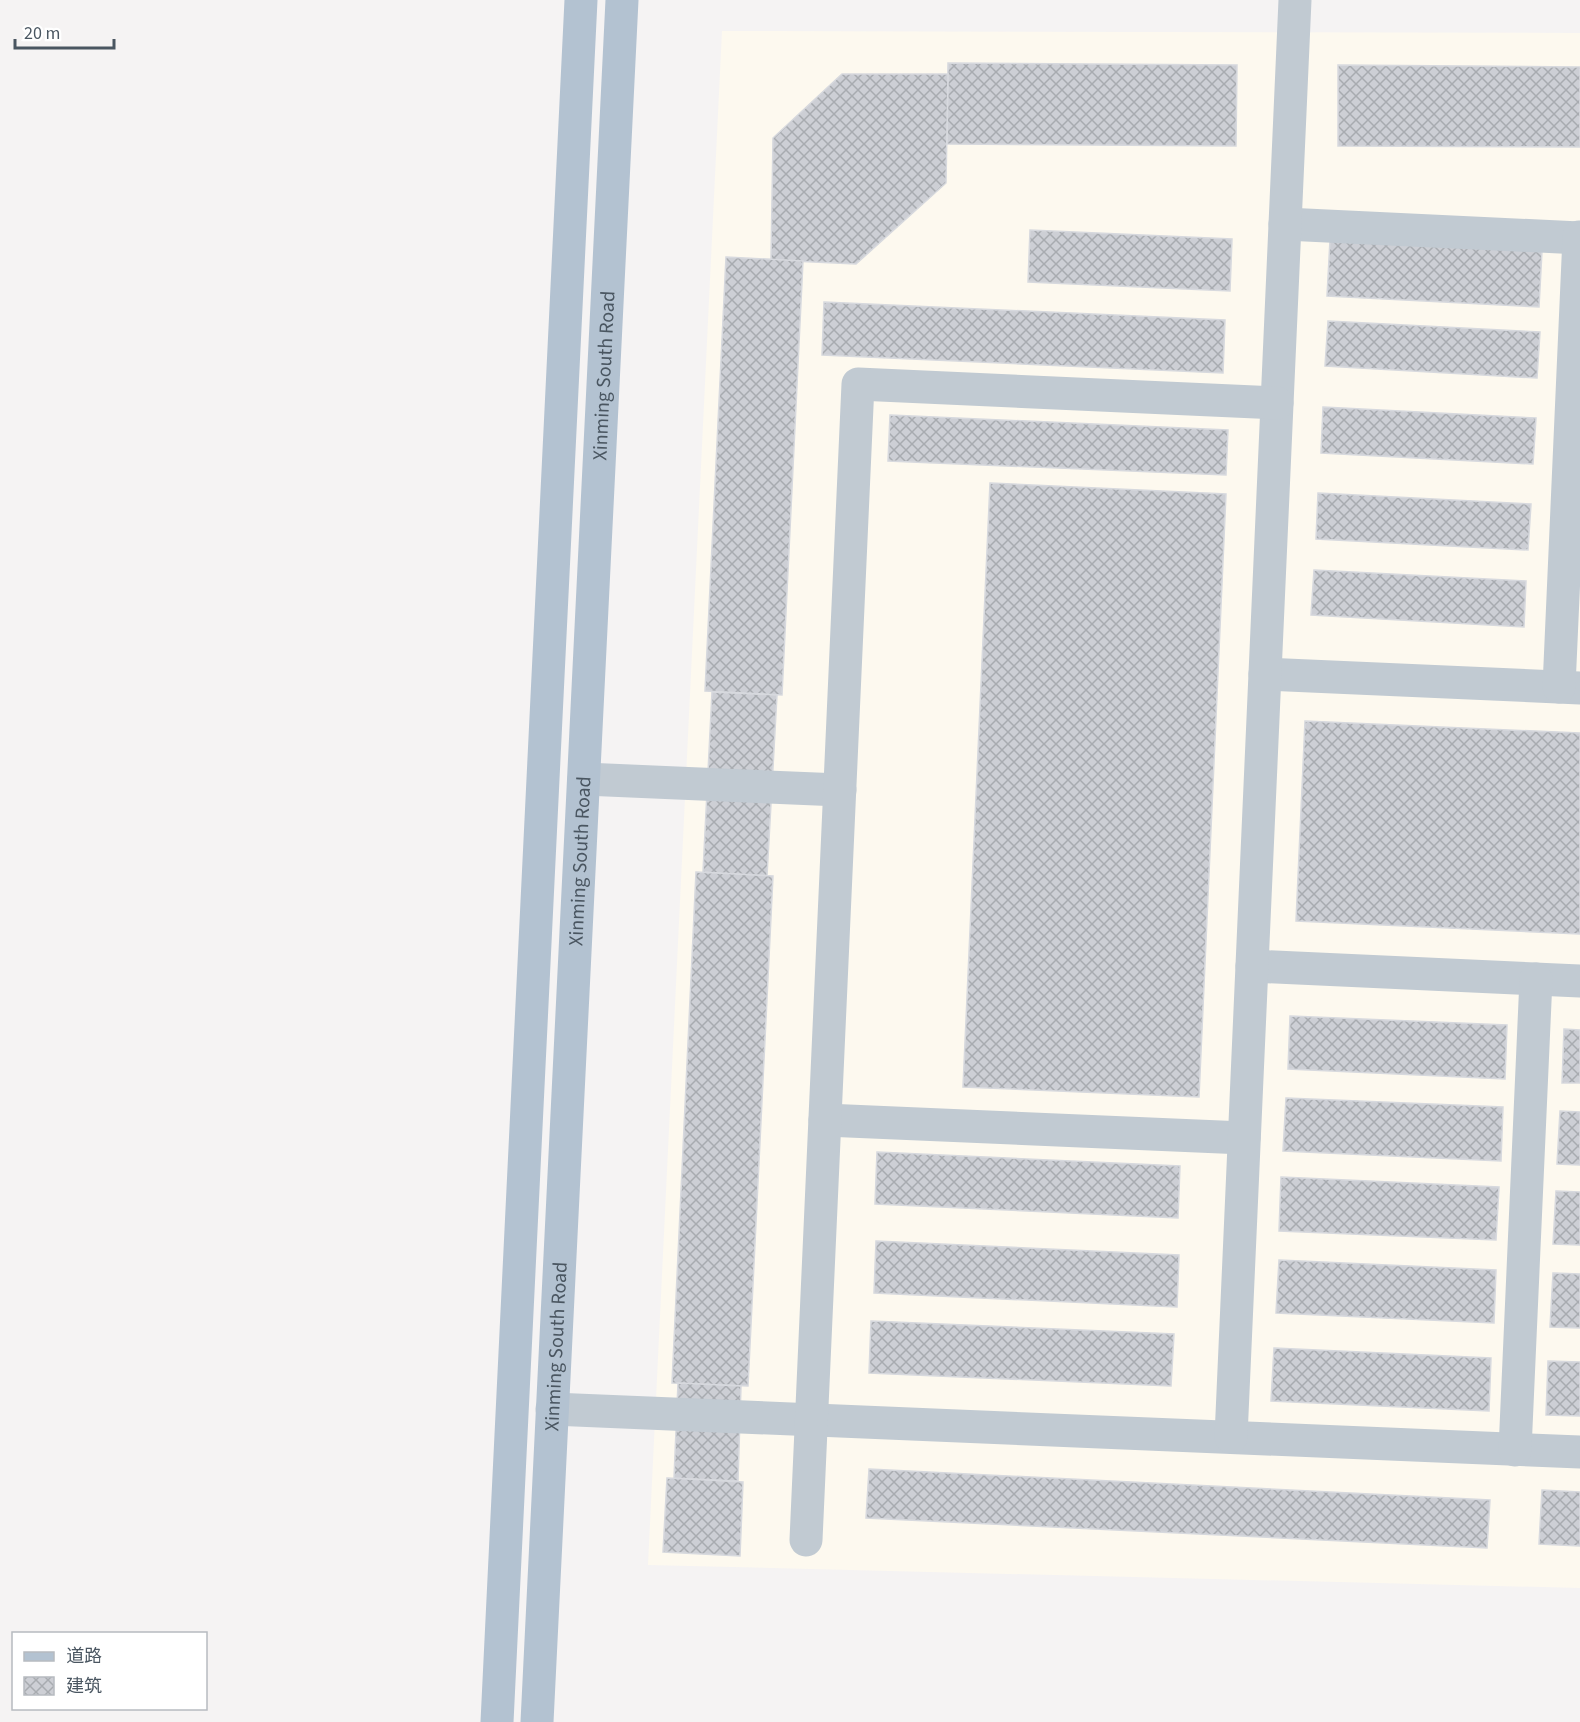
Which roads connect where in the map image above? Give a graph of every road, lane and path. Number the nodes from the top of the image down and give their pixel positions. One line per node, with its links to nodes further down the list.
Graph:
1 (581, 0): 22 (main road, Xinming South Road)
2 (622, 0): 9 (main road, Xinming South Road)
3 (1295, 0): 4 (lane)
4 (1285, 224): 5 (lane); 6 (lane)
5 (1580, 238): 8 (lane)
6 (1277, 403): 7 (lane); 10 (lane)
7 (1265, 674): 8 (lane); 11 (lane)
8 (1569, 687)
9 (584, 779): 10 (lane); 16 (main road, Xinming South Road)
10 (840, 790): 14 (lane)
11 (1252, 966): 12 (lane); 15 (lane)
12 (1536, 979): 13 (lane); 19 (lane)
13 (1580, 981)
14 (825, 1120): 15 (lane); 17 (lane)
15 (1244, 1138): 18 (lane)
16 (552, 1408): 17 (lane); 23 (main road, Xinming South Road)
17 (812, 1420): 18 (lane); 21 (lane)
18 (1231, 1437): 19 (lane)
19 (1515, 1449): 20 (lane)
20 (1580, 1452)
21 (806, 1540)
22 (497, 1722)
23 (537, 1722)

